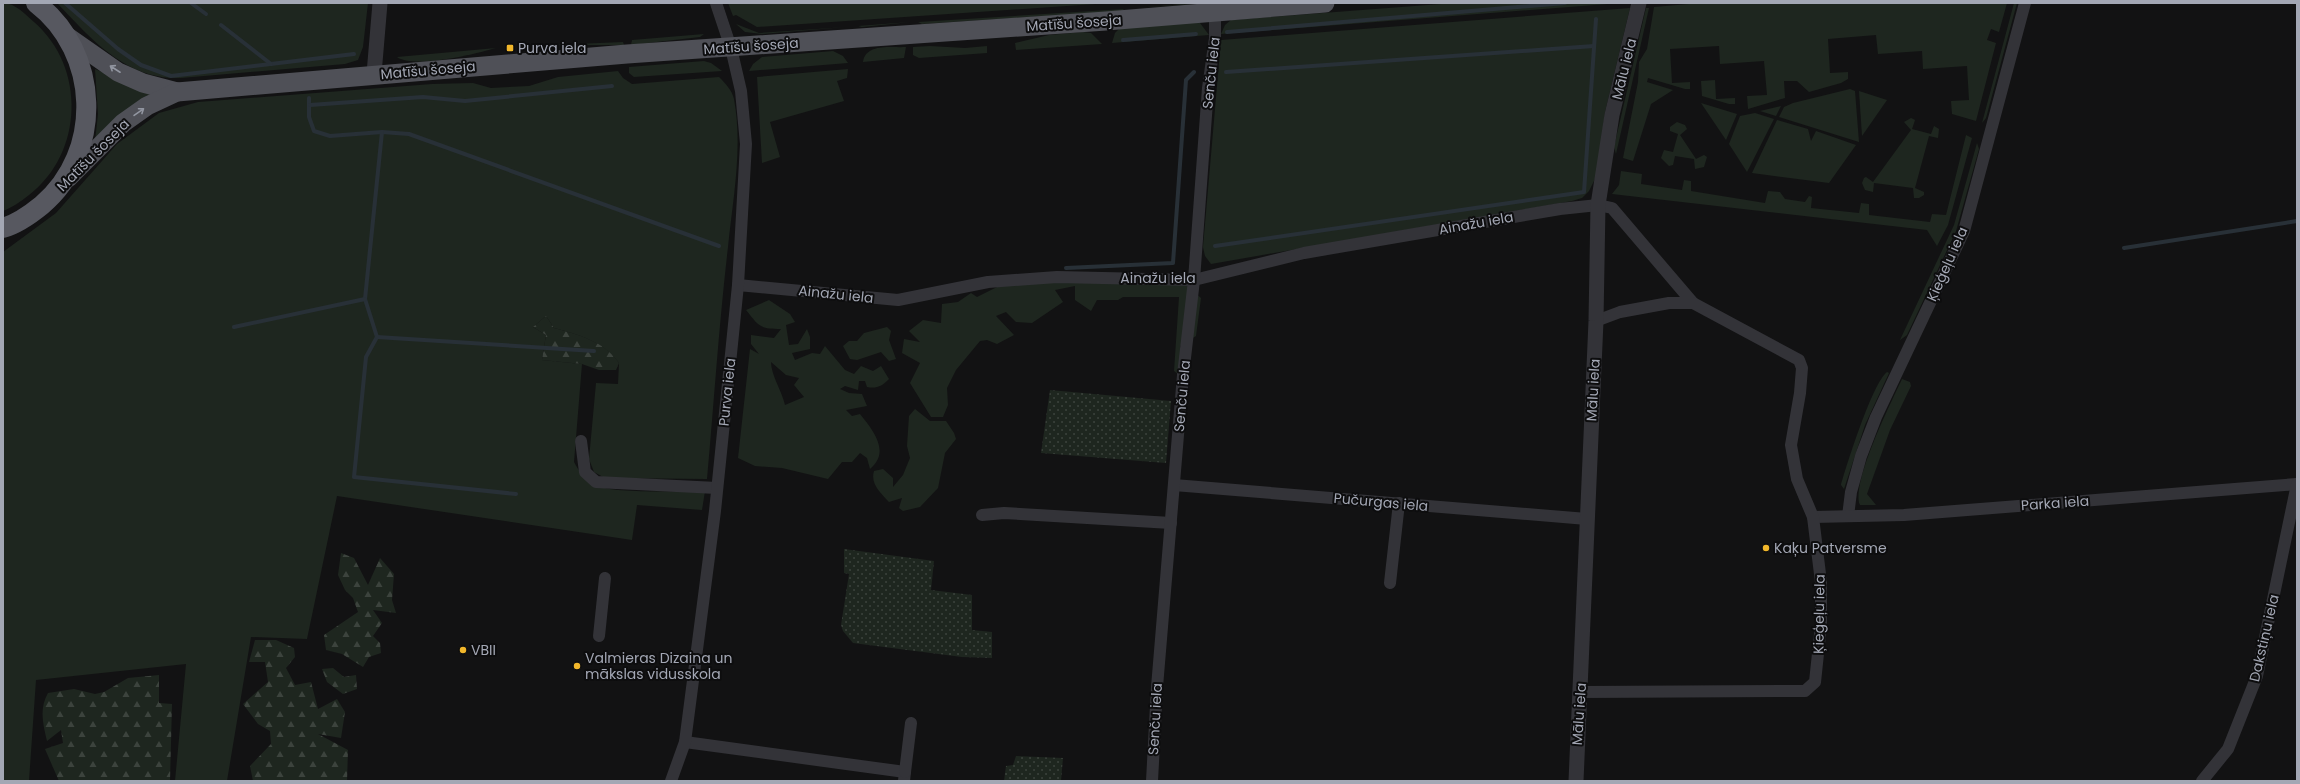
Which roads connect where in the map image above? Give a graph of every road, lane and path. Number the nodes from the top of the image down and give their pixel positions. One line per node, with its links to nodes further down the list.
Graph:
1 (36, 3): 8 (highway)
2 (380, 3): 10 (street)
3 (716, 3): 9 (street, Purva iela)
4 (1325, 3): 7 (main road, Matīšu šoseja)
5 (1639, 3): 13 (street, Mālu iela)
6 (2025, 3): 25 (street, Ķieģeļu iela)
7 (1216, 7): 9 (main road, Matīšu šoseja); 15 (street, Senču iela)
8 (68, 37): 11 (main road, Matīšu šoseja, one-way to 8); 12 (highway)
9 (731, 48): 10 (main road, Matīšu šoseja); 16 (street, Purva iela)
10 (374, 74): 11 (main road, Matīšu šoseja)
11 (177, 92): 12 (main road, Matīšu šoseja, one-way to 11)
12 (51, 197): 14 (highway)
13 (1598, 206): 15 (street, Ainažu iela); 17 (street); 18 (street, Mālu iela)
14 (5, 229)
15 (1194, 280): 16 (street, Ainažu iela); 21 (street, Senču iela)
16 (738, 285): 22 (street, Purva iela)
17 (1693, 303): 18 (street); 26 (street, Ķieģeļu iela)
18 (1596, 321): 27 (street, Mālu iela)
19 (582, 441): 22 (street)
20 (2297, 484): 25 (street, Parka iela); 39 (street, Dakstiņu iela)
21 (1174, 485): 23 (street, Pučurgas iela); 28 (street, Senču iela)
22 (717, 488): 34 (street, Purva iela)
23 (1399, 503): 27 (street, Pučurgas iela); 30 (street)
24 (982, 515): 28 (street)
25 (1848, 516): 26 (street, Parka iela)
26 (1813, 517): 32 (street, Ķieģeļu iela)
27 (1587, 519): 32 (street, Mālu iela)
28 (1171, 523): 37 (street, Senču iela)
29 (605, 578): 31 (street)
30 (1390, 583)
31 (599, 636)
32 (1581, 692): 38 (street, Mālu iela)
33 (911, 723): 35 (street)
34 (685, 742): 35 (street); 36 (street, Purva iela)
35 (904, 776)
36 (671, 781)
37 (1152, 781)
38 (1576, 781)
39 (2202, 781)

